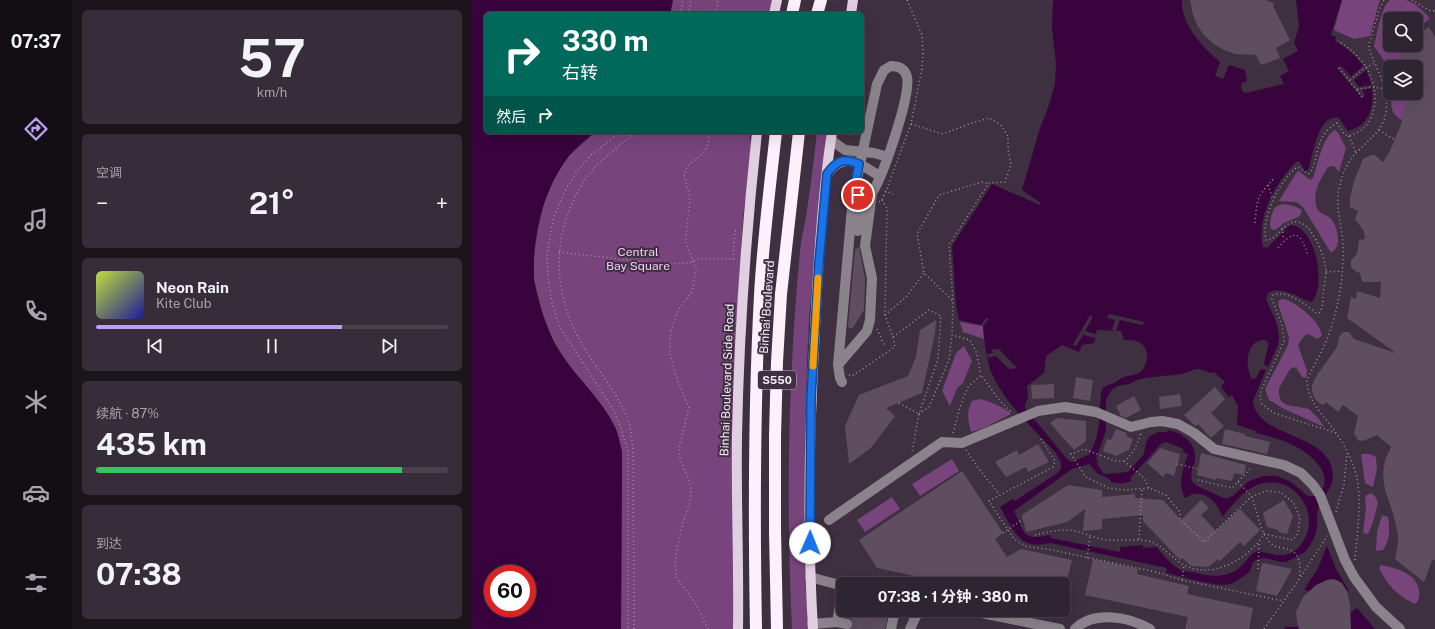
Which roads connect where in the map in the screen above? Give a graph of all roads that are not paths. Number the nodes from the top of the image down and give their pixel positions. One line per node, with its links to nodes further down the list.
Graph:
1 (777, 0): 5 (main road)
2 (795, 0): 6 (highway)
3 (820, 0): 7 (highway)
4 (853, 0): 8 (main road)
5 (774, 12)
6 (792, 12)
7 (817, 12)
8 (851, 12)
9 (757, 134): 34 (main road, Binhai Boulevard Side Road)
10 (776, 134): 28 (highway, Binhai Boulevard / S550)
11 (799, 134): 37 (highway, Binhai Boulevard / S550)
12 (832, 136): 13 (street); 16 (main road)
13 (862, 151): 14 (street); 14 (street); 15 (street)
14 (888, 157): 17 (street)
15 (859, 164): 16 (street); 17 (street); 19 (street)
16 (827, 174): 26 (main road)
17 (880, 176): 18 (street)
18 (872, 193): 19 (street); 22 (street)
19 (857, 194): 20 (street); 21 (street)
20 (858, 231)
21 (842, 327): 22 (street); 23 (street)
22 (865, 334): 23 (street)
23 (838, 365): 24 (street)
24 (842, 382)
25 (829, 520): 43 (street)
26 (810, 577): 27 (street); 33 (main road)
27 (836, 584)
28 (756, 599): 35 (main road); 36 (highway, Binhai Boulevard / S550)
29 (842, 617): 33 (street)
30 (894, 617): 38 (street)
31 (916, 617): 39 (street)
32 (1001, 617): 40 (street)
33 (813, 627)
34 (738, 629)
35 (751, 629)
36 (756, 629)
37 (777, 629)
38 (892, 629)
39 (910, 629)
40 (1060, 629)
41 (1075, 629): 42 (street)
42 (1150, 629)
43 (1400, 629)

